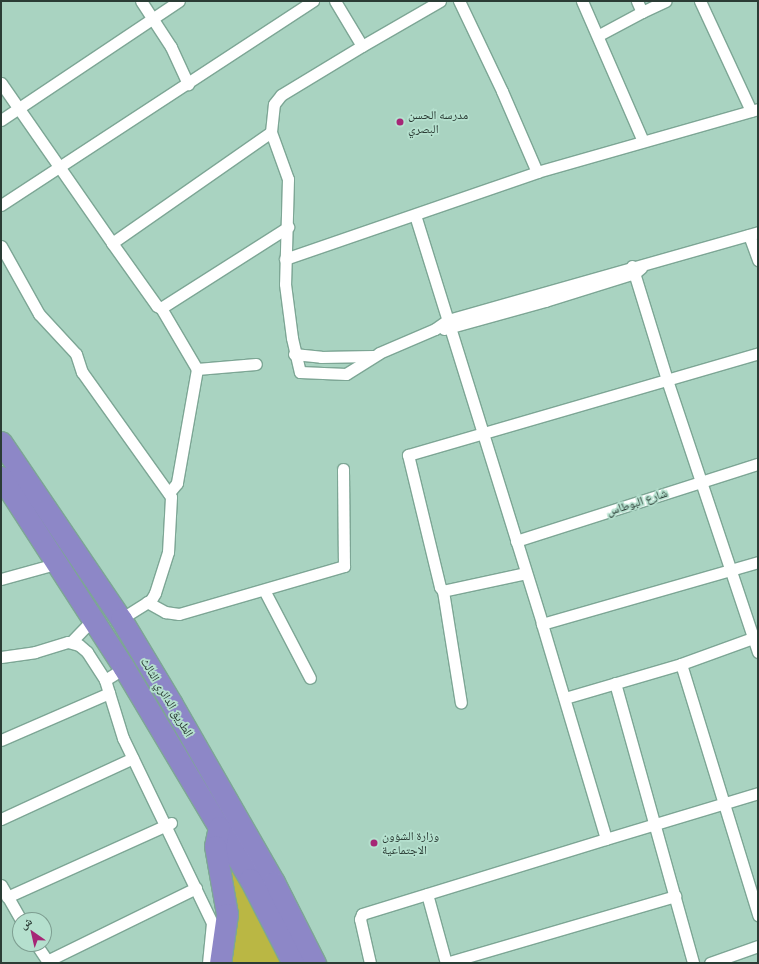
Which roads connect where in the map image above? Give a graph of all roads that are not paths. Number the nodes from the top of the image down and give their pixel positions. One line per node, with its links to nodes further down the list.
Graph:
1 (141, 1): 12 (street)
2 (179, 1): 12 (street)
3 (313, 1): 16 (street)
4 (336, 1): 14 (street)
5 (440, 1): 14 (street)
6 (459, 1): 23 (street)
7 (582, 1): 13 (street)
8 (637, 1): 11 (street)
9 (666, 1): 11 (street)
10 (700, 1): 18 (street)
11 (642, 12): 13 (street)
12 (153, 18): 16 (street); 17 (street)
13 (599, 35): 21 (street)
14 (362, 46): 20 (street)
15 (1, 83): 17 (street)
16 (188, 84): 22 (street)
17 (20, 107): 19 (street); 22 (street)
18 (754, 110): 21 (street)
19 (1, 120)
20 (271, 132): 26 (street); 28 (street)
21 (643, 141): 23 (street)
22 (60, 166): 24 (street); 28 (street)
23 (537, 172): 25 (street)
24 (1, 205)
25 (414, 215): 30 (street); 34 (street)
26 (288, 227): 30 (street); 33 (street)
27 (754, 233): 31 (street); 32 (street)
28 (112, 243): 33 (street)
29 (1, 246): 46 (street)
30 (285, 259): 36 (street)
31 (758, 260)
32 (634, 269): 34 (street); 40 (street)
33 (161, 308): 39 (street)
34 (449, 324): 37 (street); 41 (street)
35 (758, 353): 40 (street)
36 (294, 354): 37 (street); 37 (street)
37 (373, 356)
38 (256, 364): 39 (street)
39 (197, 369): 48 (street)
40 (667, 380): 41 (street); 47 (street)
41 (484, 433): 51 (street); 58 (street)
42 (1, 442): 61 (highway, الطريق الدائري الثالث)
43 (758, 464): 47 (street, شارع البوطاس)
44 (343, 469): 57 (street)
45 (1, 477): 50 (highway, الطريق الدائري الثالث)
46 (156, 479): 48 (street); 49 (street)
47 (703, 481): 51 (street, شارع البوطاس); 54 (street)
48 (177, 483): 49 (street)
49 (170, 493): 59 (street)
50 (7, 497): 53 (highway, الطريق الدائري الثالث)
51 (516, 541): 55 (street)
52 (758, 562): 54 (street)
53 (59, 563): 56 (street); 60 (highway, الطريق الدائري الثالث)
54 (732, 569): 62 (street); 63 (street)
55 (526, 573): 58 (street); 62 (street)
56 (1, 579)
57 (264, 590): 59 (street); 69 (street)
58 (443, 592): 74 (street)
59 (147, 602): 61 (street)
60 (94, 618): 64 (street); 68 (highway, الطريق الدائري الثالث)
61 (121, 620): 97 (highway, الطريق الدائري الثالث)
62 (542, 624): 73 (street)
63 (753, 638): 65 (street); 67 (street)
64 (71, 642): 66 (street); 70 (street)
65 (758, 652)
66 (1, 657)
67 (681, 664): 71 (street); 78 (street)
68 (124, 668): 70 (street); 82 (highway, الطريق الدائري الثالث)
69 (310, 678)
70 (105, 680): 72 (street)
71 (615, 683): 73 (street); 81 (street)
72 (109, 693): 75 (street); 76 (street)
73 (565, 698): 83 (street)
74 (461, 703)
75 (1, 740)
76 (133, 758): 79 (street); 80 (street)
77 (758, 793): 78 (street)
78 (723, 803): 81 (street); 90 (street)
79 (1, 819)
80 (169, 824): 85 (street); 88 (street)
81 (654, 825): 83 (street); 87 (street)
82 (219, 827): 95 (highway); 96 (highway, الطريق الدائري الثالث)
83 (606, 839): 86 (street)
84 (1, 886): 88 (street)
85 (196, 888): 93 (street); 94 (street)
86 (427, 894): 98 (street); 99 (street)
87 (675, 896): 99 (street); 100 (street)
88 (8, 897): 89 (street)
89 (16, 912)
90 (758, 915)
91 (758, 946): 101 (street)
92 (41, 952): 93 (street)
93 (48, 962)
94 (208, 963)
95 (220, 963)
96 (293, 963)
97 (315, 963)
98 (370, 963)
99 (446, 963)
100 (693, 963)
101 (710, 963)

